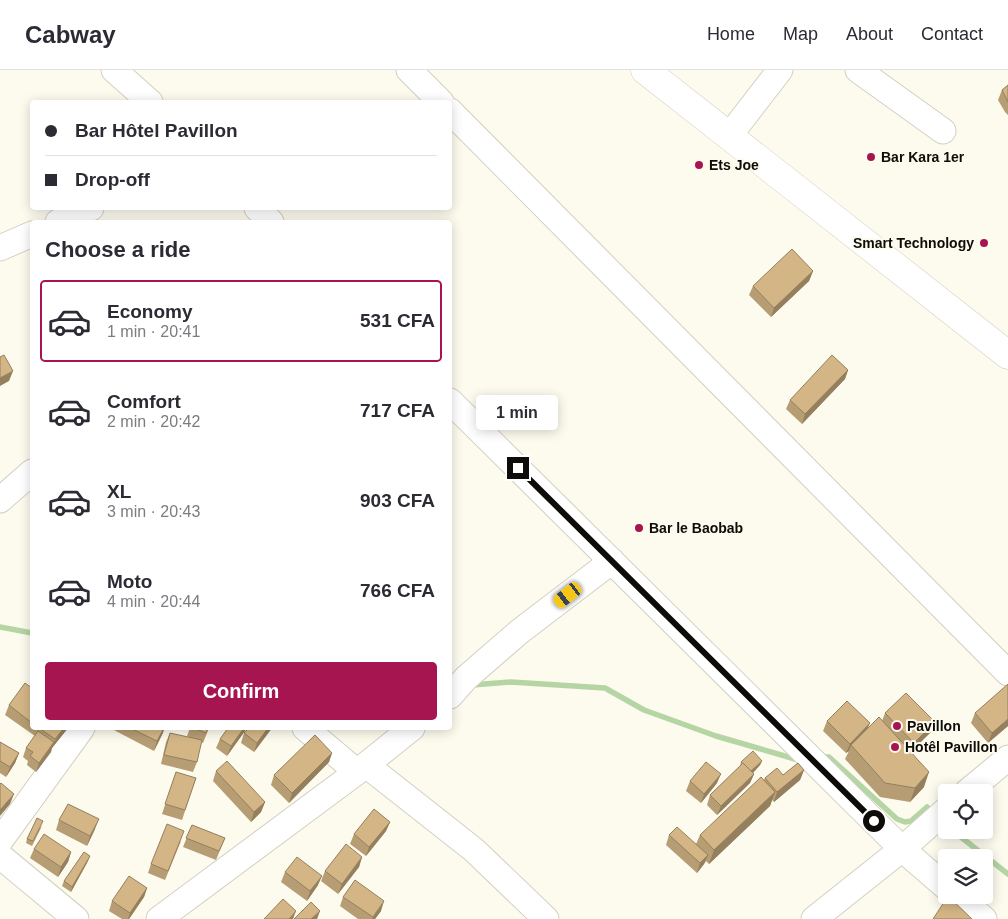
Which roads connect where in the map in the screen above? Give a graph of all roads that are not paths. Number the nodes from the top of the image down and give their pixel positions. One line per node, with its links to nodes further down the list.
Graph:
1 (114, 70): 6 (street)
2 (409, 70): 7 (street)
3 (644, 70): 10 (highway)
4 (780, 70): 10 (street)
5 (858, 70): 9 (street)
6 (148, 100)
7 (439, 100)
8 (452, 113): 22 (street)
9 (943, 131)
10 (729, 136): 17 (highway)
11 (86, 210): 13 (street)
12 (259, 210): 14 (street)
13 (63, 220)
14 (269, 220)
15 (30, 235): 16 (street)
16 (0, 248)
17 (1008, 355)
18 (452, 403): 21 (street)
19 (30, 474): 20 (street)
20 (0, 500)
21 (612, 561): 23 (street); 32 (street)
22 (1008, 673)
23 (456, 690)
24 (81, 730): 31 (street)
25 (308, 730): 28 (street)
26 (410, 730): 28 (street)
27 (1008, 758): 29 (street)
28 (362, 769): 36 (street); 38 (street)
29 (977, 784)
30 (938, 817): 32 (street)
31 (0, 841)
32 (902, 849): 34 (street); 39 (street)
33 (0, 856): 37 (street)
34 (938, 880)
35 (966, 904): 40 (street)
36 (530, 915)
37 (76, 919)
38 (158, 919)
39 (814, 919)
40 (984, 919)

